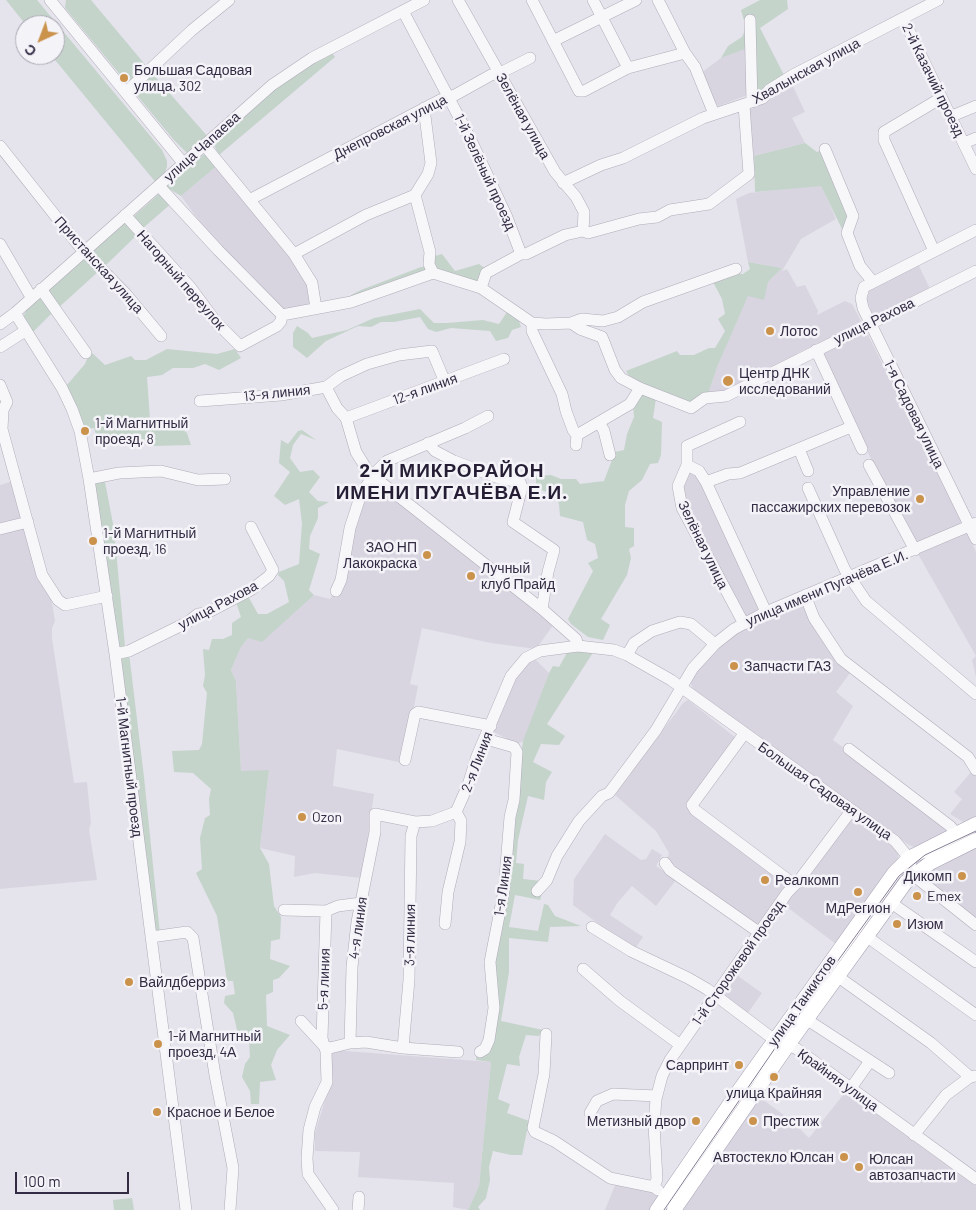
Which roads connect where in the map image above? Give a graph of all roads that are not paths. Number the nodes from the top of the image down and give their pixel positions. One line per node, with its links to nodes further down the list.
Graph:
1 (229, 0): 19 (street)
2 (424, 0): 10 (street, улица Чапаева)
3 (458, 0): 18 (street, Зелёная улица)
4 (532, 0): 14 (street)
5 (593, 0): 11 (street)
6 (636, 0): 11 (street)
7 (658, 0): 15 (street)
8 (938, 0): 12 (street, Хвалынская улица)
9 (55, 2): 19 (street)
10 (403, 11): 20 (street, 1-й Зелёный проезд); 30 (street, улица Чапаева)
11 (600, 17): 14 (street); 17 (street)
12 (902, 18): 21 (street, 2-й Казачий проезд); 22 (street, Хвалынская улица)
13 (750, 20): 22 (street)
14 (553, 40): 17 (street)
15 (686, 52): 17 (street); 25 (street)
16 (530, 58): 18 (street, Днепровская улица)
17 (628, 68)
18 (498, 72): 20 (street, Днепровская улица); 34 (street, Зелёная улица)
19 (126, 92): 32 (street)
20 (448, 97): 24 (street, Днепровская улица); 45 (street, 1-й Зелёный проезд)
21 (941, 98): 26 (street, 2-й Казачий проезд); 43 (street)
22 (748, 104): 25 (street, Хвалынская улица); 40 (street)
23 (976, 106): 26 (street)
24 (424, 108): 36 (street); 37 (street, Днепровская улица)
25 (714, 114): 34 (street, Хвалынская улица)
26 (952, 116): 28 (street, 2-й Казачий проезд)
27 (976, 138): 28 (street)
28 (964, 143): 33 (street, 2-й Казачий проезд)
29 (0, 146): 42 (street, Пристанская улица)
30 (204, 146): 32 (street, улица Чапаева); 37 (street)
31 (825, 149): 49 (street)
32 (184, 164): 35 (street, улица Чапаева)
33 (976, 169)
34 (563, 183): 40 (street, Зелёная улица)
35 (159, 186): 38 (street, улица Чапаева); 55 (street)
36 (415, 195): 44 (street); 48 (street)
37 (251, 199): 44 (street)
38 (125, 215): 42 (street, улица Чапаева); 55 (street, Нагорный переулок)
39 (976, 230): 43 (street)
40 (584, 231): 45 (street)
41 (0, 244): 52 (street)
42 (85, 251): 51 (street, улица Чапаева); 61 (street, Пристанская улица)
43 (934, 251): 49 (street)
44 (294, 254): 53 (street)
45 (521, 254): 50 (street)
46 (736, 269): 56 (street)
47 (976, 271): 58 (street, улица Рахова)
48 (433, 273): 50 (street); 53 (street)
49 (869, 284): 58 (street, 1-я Садовая улица)
50 (481, 288): 57 (street)
51 (41, 289): 52 (street, улица Чапаева); 64 (street)
52 (31, 297): 54 (street, улица Чапаева)
53 (316, 308): 55 (street)
54 (15, 313): 59 (street, улица Чапаева); 60 (street, 1-й Магнитный проезд)
55 (282, 315)
56 (571, 322): 57 (street); 69 (street)
57 (532, 323): 73 (street)
58 (871, 323): 63 (street, улица Рахова); 89 (street, 1-я Садовая улица)
59 (0, 324)
60 (25, 331): 62 (street); 84 (street, 1-й Магнитный проезд)
61 (161, 336)
62 (0, 347)
63 (816, 350): 69 (street, улица Рахова); 75 (street)
64 (86, 353)
65 (504, 359): 66 (street, 12-я линия)
66 (445, 382): 68 (street, 13-я линия); 72 (street, 12-я линия)
67 (0, 385): 88 (street)
68 (326, 387): 70 (street, 13-я линия); 72 (street)
69 (643, 389): 73 (street)
70 (200, 401)
71 (488, 416): 76 (street)
72 (346, 418): 83 (street)
73 (598, 422): 79 (street)
74 (740, 422): 80 (street, Зелёная улица)
75 (852, 427): 77 (street); 78 (street)
76 (428, 443): 83 (street); 98 (street)
77 (799, 449): 82 (street); 86 (street)
78 (862, 449)
79 (610, 455)
80 (687, 465): 86 (street, Зелёная улица); 100 (street, Зелёная улица)
81 (869, 465): 93 (street)
82 (808, 471)
83 (373, 477): 95 (street); 98 (street)
84 (89, 479): 85 (street); 97 (street, 1-й Магнитный проезд)
85 (225, 479)
86 (706, 482): 99 (street, Зелёная улица)
87 (808, 488): 94 (street)
88 (28, 522): 91 (street); 97 (street)
89 (972, 524): 92 (street, 1-я Садовая улица); 93 (street, улица имени Пугачёва Е.И.)
90 (251, 527): 103 (street, улица Рахова)
91 (0, 529)
92 (976, 539)
93 (915, 550): 94 (street, улица имени Пугачёва Е.И.)
94 (852, 578): 96 (street, улица имени Пугачёва Е.И.); 106 (street)
95 (336, 591)
96 (805, 595): 99 (street, улица имени Пугачёва Е.И.); 112 (street)
97 (107, 596): 103 (street, 1-й Магнитный проезд)
98 (542, 609): 102 (street)
99 (766, 612): 100 (street, улица имени Пугачёва Е.И.)
100 (744, 624): 101 (street, улица имени Пугачёва Е.И.)
101 (715, 644): 104 (street); 105 (street, улица имени Пугачёва Е.И.)
102 (578, 646): 104 (street, 2-я Линия); 107 (street, 2-я Линия)
103 (115, 654): 135 (street, 1-й Магнитный проезд)
104 (628, 655): 105 (street, Большая Садовая улица)
105 (683, 688): 108 (street, Большая Садовая улица); 125 (street, улица имени Пугачёва Е.И.)
106 (976, 694)
107 (491, 726): 109 (street, 2-я Линия); 113 (street)
108 (744, 734): 115 (street, Большая Садовая улица); 124 (street)
109 (486, 739): 116 (street, 2-я Линия); 150 (street, 1-я Линия)
110 (976, 747): 112 (street)
111 (849, 749): 119 (street)
112 (968, 757): 114 (street)
113 (405, 760)
114 (976, 770)
115 (850, 810): 121 (street, Большая Садовая улица); 124 (street, 1-й Сторожевой проезд)
116 (456, 812): 117 (street); 130 (street)
117 (415, 822): 127 (street, 4-я линия); 148 (street, 3-я линия)
118 (976, 824): 119 (main road, улица Танкистов)
119 (956, 833): 121 (main road, улица Танкистов)
120 (976, 840): 123 (main road, улица Танкистов)
121 (909, 858): 123 (street, Большая Садовая улица); 144 (main road, улица Танкистов)
122 (664, 863): 133 (street)
123 (913, 875): 126 (main road, улица Танкистов); 131 (street)
124 (795, 885): 133 (street, 1-й Сторожевой проезд)
125 (537, 891)
126 (890, 902): 134 (main road, улица Танкистов); 136 (street)
127 (361, 903): 129 (street); 145 (street, 4-я линия)
128 (284, 910): 129 (street)
129 (326, 911): 147 (street, 5-я линия)
130 (445, 924)
131 (976, 925)
132 (592, 927): 139 (street, Крайняя улица)
133 (760, 933): 139 (street, 1-й Сторожевой проезд)
134 (866, 936): 138 (main road, улица Танкистов); 140 (street)
135 (151, 937): 162 (street, 1-й Магнитный проезд); 163 (street)
136 (976, 962)
137 (587, 972): 146 (street)
138 (837, 976): 141 (main road, улица Танкистов); 153 (street)
139 (716, 996): 144 (street, Крайняя улица); 146 (street, 1-й Сторожевой проезд)
140 (976, 1015)
141 (806, 1019): 144 (main road, улица Танкистов); 151 (street)
142 (301, 1021): 147 (street)
143 (546, 1034): 159 (street)
144 (782, 1042): 154 (street, Крайняя улица); 160 (main road, улица Танкистов); 167 (main road, улица Танкистов)
145 (350, 1043): 147 (street); 148 (street)
146 (679, 1044): 155 (street)
147 (324, 1046): 164 (street, 5-я линия)
148 (403, 1048): 149 (street)
149 (458, 1052)
150 (480, 1052)
151 (870, 1061): 152 (street); 154 (street)
152 (889, 1073)
153 (973, 1077): 157 (street)
154 (851, 1088): 157 (street, Крайняя улица)
155 (657, 1096): 156 (street); 159 (street)
156 (590, 1113)
157 (914, 1135): 158 (street, Крайняя улица)
158 (976, 1179)
159 (654, 1186): 160 (street)
160 (666, 1196): 166 (main road, улица Танкистов)
161 (359, 1197): 165 (street)
162 (186, 1210)
163 (230, 1210)
164 (333, 1210)
165 (358, 1210)
166 (657, 1210)
167 (674, 1210)

